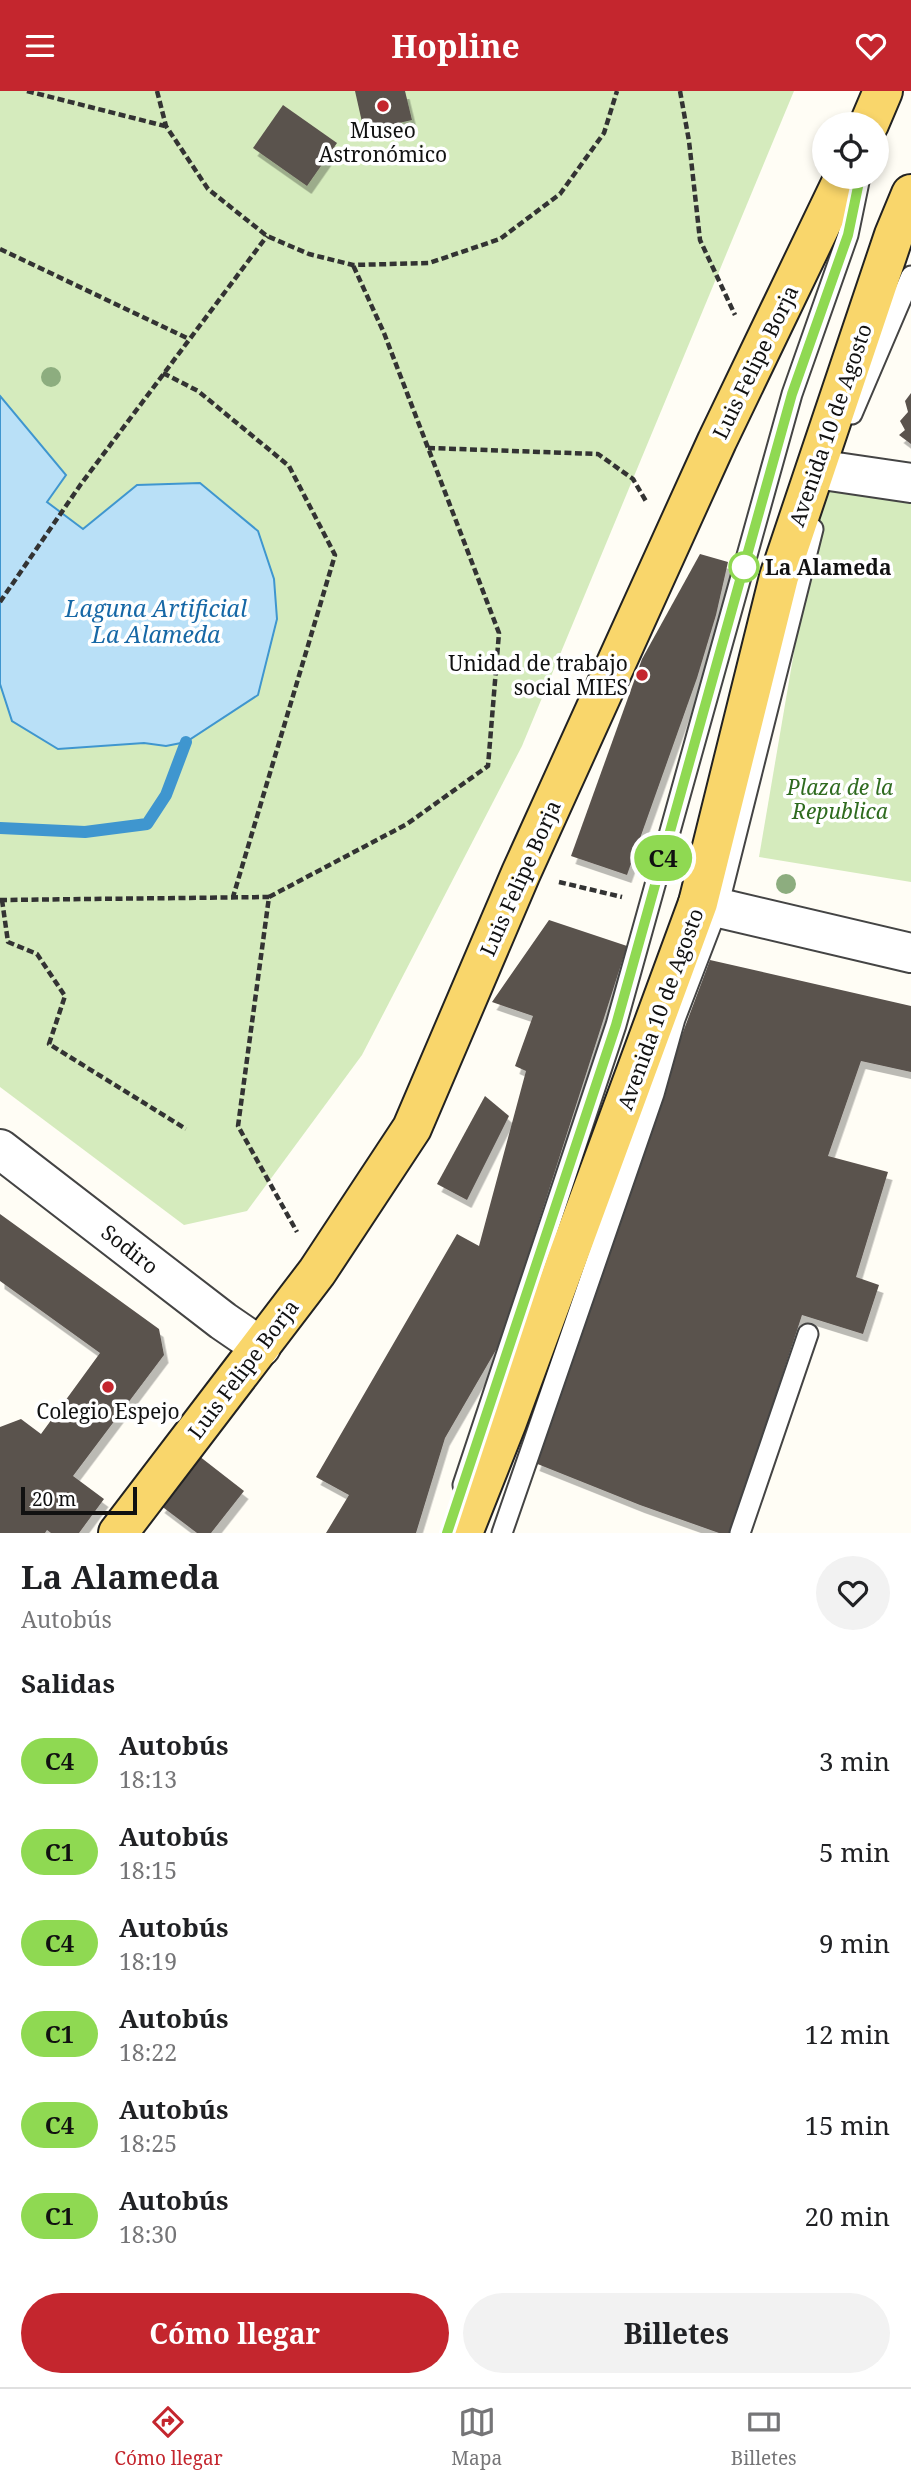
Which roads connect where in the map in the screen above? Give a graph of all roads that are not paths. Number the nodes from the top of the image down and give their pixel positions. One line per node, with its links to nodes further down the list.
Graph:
1 (838, 189): 11 (main road, Luis Felipe Borja)
2 (858, 189): 13 (lane)
3 (911, 194): 5 (main road, Avenida 10 de Agosto)
4 (911, 275): 5 (lane)
5 (822, 470): 6 (street); 7 (main road, Avenida 10 de Agosto)
6 (911, 484)
7 (708, 905): 8 (street); 14 (main road, Avenida 10 de Agosto); 15 (lane)
8 (911, 953)
9 (0, 1149): 11 (street, Sodiro)
10 (808, 1334): 16 (lane)
11 (261, 1347): 12 (main road, Luis Felipe Borja)
12 (118, 1533)
13 (447, 1533)
14 (463, 1533)
15 (502, 1533)
16 (740, 1533)

